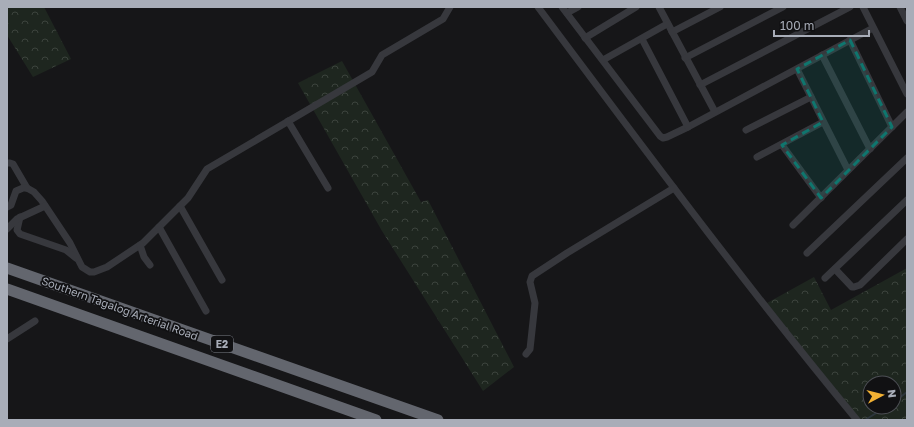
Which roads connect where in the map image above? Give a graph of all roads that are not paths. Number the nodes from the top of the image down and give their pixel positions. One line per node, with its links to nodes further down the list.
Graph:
1 (450, 7): 29 (street)
2 (538, 7): 42 (street)
3 (562, 7): 12 (street)
4 (578, 7): 12 (street)
5 (636, 7): 17 (street)
6 (659, 7): 14 (street)
7 (720, 7): 16 (street)
8 (783, 7): 21 (street)
9 (850, 7): 24 (street)
10 (863, 7): 15 (street)
11 (900, 7): 13 (street)
12 (567, 14): 17 (street)
13 (907, 21)
14 (667, 24): 16 (street); 18 (street)
15 (873, 28): 19 (street); 25 (street)
16 (672, 32): 21 (street)
17 (586, 38): 22 (street)
18 (642, 39): 22 (street); 31 (street)
19 (850, 40): 20 (street); 32 (street)
20 (822, 55): 23 (street); 35 (street)
21 (685, 58): 24 (street)
22 (603, 60): 31 (street)
23 (797, 69): 26 (street); 27 (street)
24 (700, 85): 27 (street)
25 (907, 94)
26 (811, 97): 30 (street); 33 (street)
27 (715, 112): 31 (street)
28 (907, 112): 32 (street)
29 (288, 121): 41 (street); 46 (street)
30 (823, 122): 34 (street); 39 (street)
31 (688, 126)
32 (892, 127): 35 (street)
33 (746, 130)
34 (782, 145): 36 (street); 43 (street)
35 (870, 149): 39 (street)
36 (758, 156)
37 (907, 158): 54 (street)
38 (7, 163): 40 (street)
39 (848, 170): 43 (street)
40 (27, 188): 45 (street); 47 (street)
41 (328, 188)
42 (674, 188): 65 (street); 68 (street)
43 (821, 198): 49 (street)
44 (907, 200): 58 (street)
45 (45, 206): 48 (street); 55 (street)
46 (180, 206): 51 (street); 60 (street)
47 (7, 207)
48 (20, 217): 50 (street); 55 (street)
49 (793, 225)
50 (8, 227)
51 (159, 227): 53 (street); 62 (street)
52 (907, 239): 58 (street)
53 (140, 245): 55 (street); 56 (street)
54 (807, 253)
55 (78, 259)
56 (150, 266)
57 (7, 268): 67 (highway, Southern Tagalog Arterial Road / E2)
58 (835, 269): 59 (street)
59 (825, 278)
60 (222, 280)
61 (7, 289): 66 (highway, Southern Tagalog Arterial Road / E2)
62 (206, 311)
63 (35, 321): 64 (street)
64 (7, 339)
65 (526, 354)
66 (376, 420)
67 (438, 420)
68 (857, 420)

